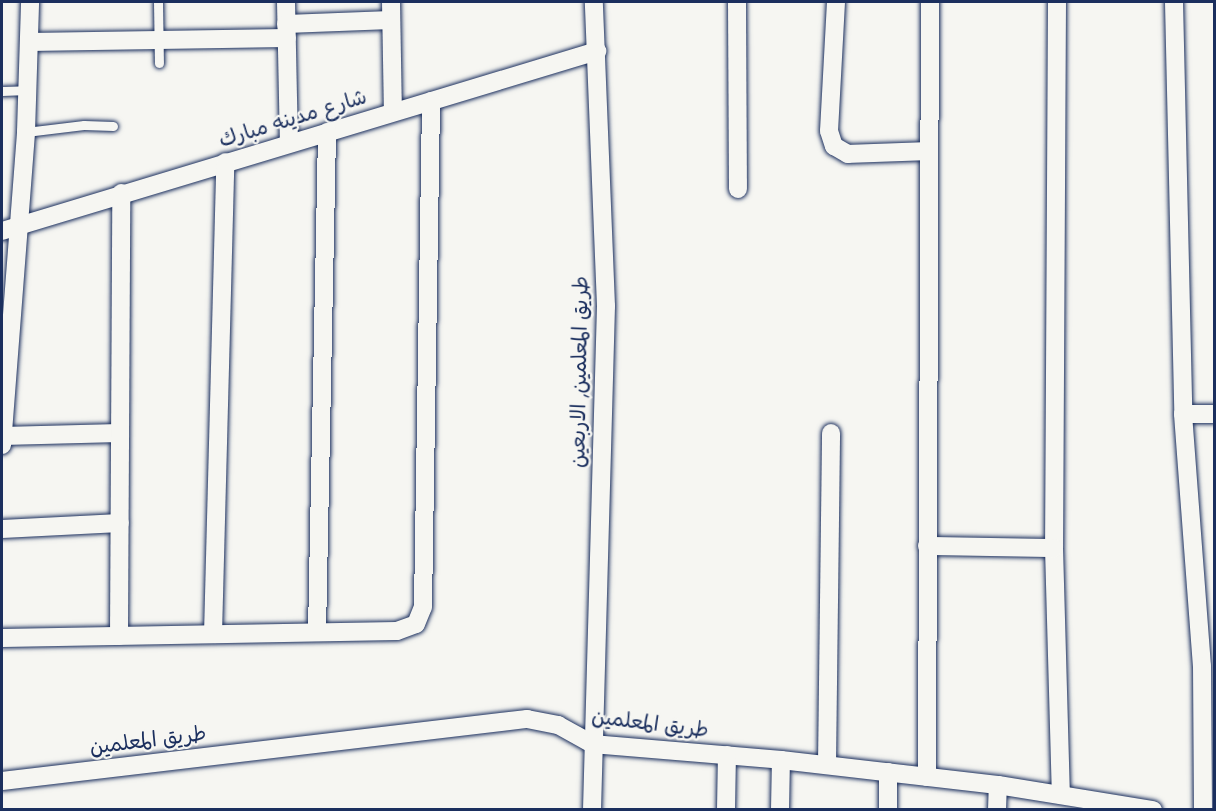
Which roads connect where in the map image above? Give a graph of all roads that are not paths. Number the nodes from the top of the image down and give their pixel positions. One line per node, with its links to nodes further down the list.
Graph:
1 (30, 2): 14 (street)
2 (158, 2): 13 (lane)
3 (286, 2): 12 (street)
4 (391, 2): 11 (street)
5 (594, 2): 15 (street, طريق المعلمين, الاربعين)
6 (737, 2): 27 (street)
7 (836, 2): 25 (street)
8 (930, 2): 25 (street)
9 (1057, 2): 39 (street)
10 (1174, 2): 30 (street)
11 (392, 20): 12 (street); 20 (street)
12 (287, 31): 13 (street); 24 (street)
13 (159, 40): 14 (street); 16 (lane)
14 (29, 42): 17 (street)
15 (597, 51): 19 (street, شارع مدينه مبارك); 44 (street, طريق المعلمين, الاربعين)
16 (159, 63)
17 (27, 90): 18 (lane); 22 (street)
18 (2, 91)
19 (431, 101): 20 (street, شارع مدينه مبارك); 40 (street)
20 (393, 112): 23 (street, شارع مدينه مبارك)
21 (113, 126): 22 (lane)
22 (26, 132): 29 (street)
23 (327, 132): 24 (street, شارع مدينه مبارك); 40 (street)
24 (289, 143): 26 (street, شارع مدينه مبارك)
25 (928, 150): 38 (street)
26 (225, 162): 28 (street, شارع مدينه مبارك); 41 (street)
27 (738, 189)
28 (121, 193): 29 (street, شارع مدينه مبارك); 32 (street)
29 (10, 228): 34 (street)
30 (1184, 414): 31 (street); 59 (street)
31 (1215, 414)
32 (120, 433): 34 (street); 36 (street)
33 (831, 433): 47 (street)
34 (2, 436): 35 (street)
35 (2, 445)
36 (120, 523): 37 (street); 42 (street)
37 (2, 529)
38 (927, 546): 39 (street); 49 (street)
39 (1054, 548): 52 (street)
40 (317, 632): 41 (street)
41 (213, 634): 42 (street)
42 (119, 636): 43 (street)
43 (2, 638)
44 (592, 744): 45 (street, طريق المعلمين); 50 (street, طريق المعلمين); 53 (street, طريق المعلمين, الاربعين)
45 (727, 755): 46 (street, طريق المعلمين); 54 (street)
46 (781, 760): 47 (street, طريق المعلمين); 55 (street)
47 (827, 765): 48 (street, طريق المعلمين)
48 (888, 772): 49 (street, طريق المعلمين); 56 (street)
49 (927, 777): 51 (street, طريق المعلمين)
50 (2, 782)
51 (998, 785): 52 (street, طريق المعلمين); 57 (street)
52 (1061, 795): 58 (street, طريق المعلمين)
53 (592, 810)
54 (726, 810)
55 (780, 810)
56 (888, 810)
57 (997, 810)
58 (1153, 810)
59 (1203, 810)

